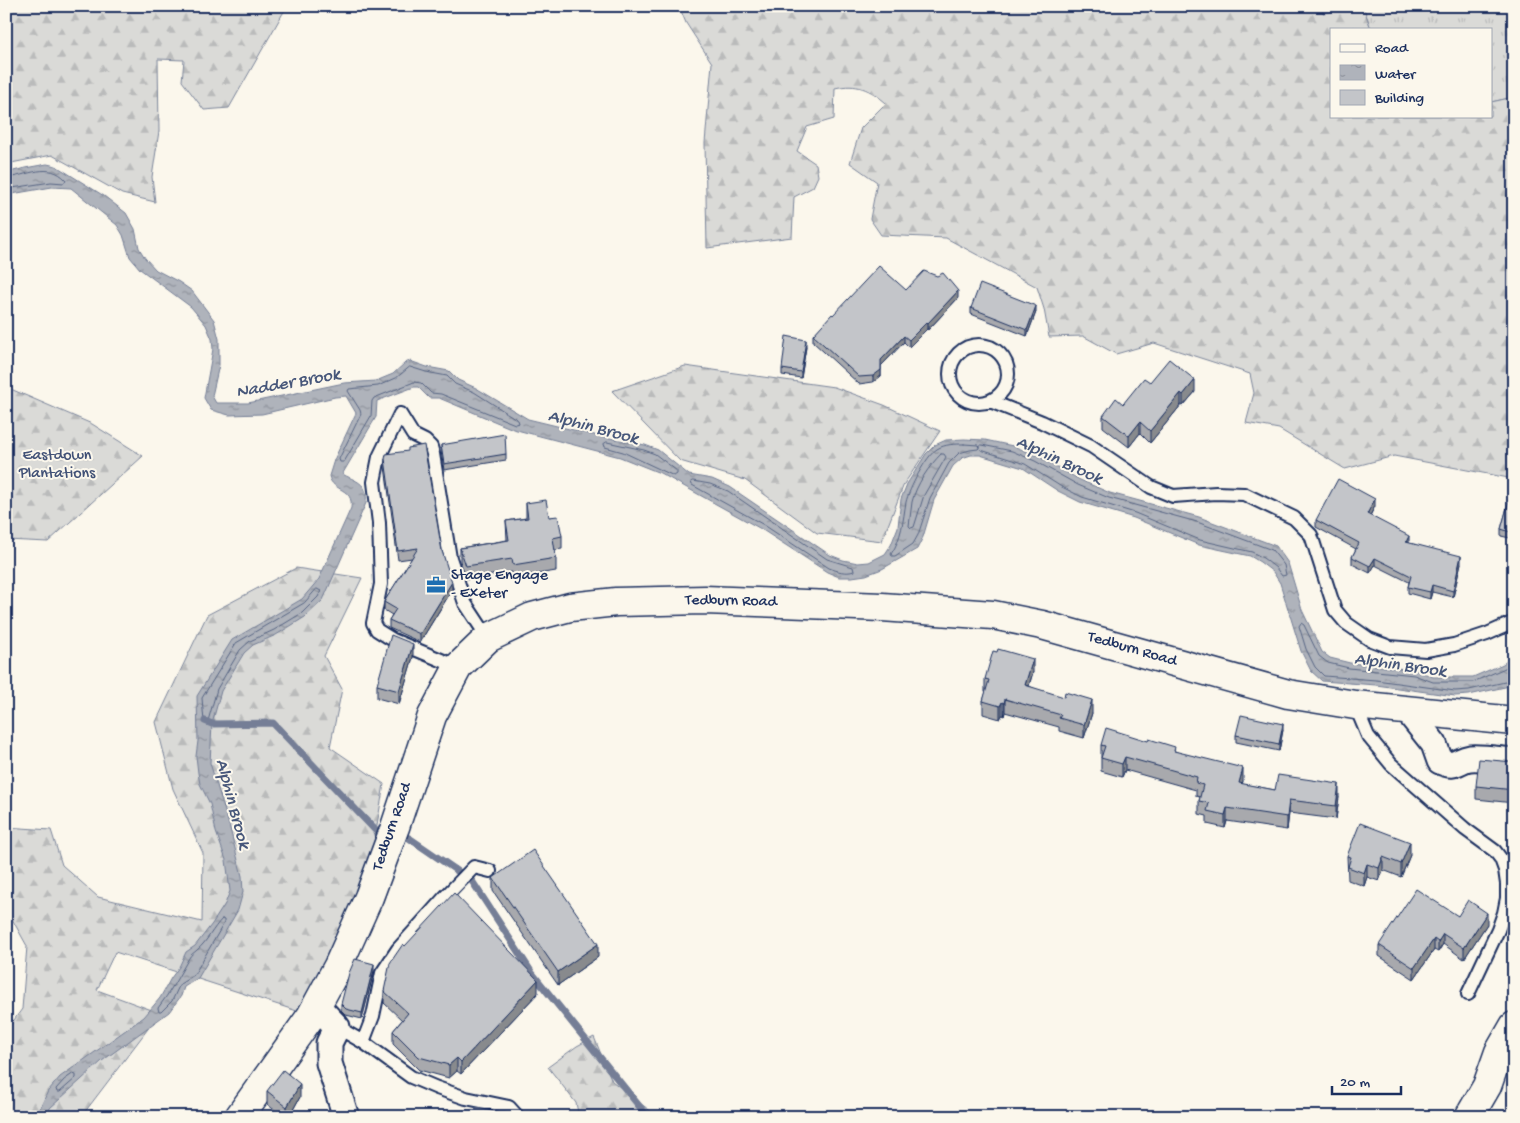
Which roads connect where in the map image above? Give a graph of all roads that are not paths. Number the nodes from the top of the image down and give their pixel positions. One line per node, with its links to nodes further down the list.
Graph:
1 (990, 400): 1 (lane); 2 (lane)
2 (1514, 622)
3 (488, 638): 4 (street, Tedburn Road); 4 (lane); 5 (street, Tedburn Road)
4 (458, 667): 11 (street, Tedburn Road)
5 (1355, 705): 6 (street, Tedburn Road); 10 (lane)
6 (1407, 710): 7 (street, Tedburn Road); 8 (street)
7 (1514, 721)
8 (1514, 761)
9 (490, 871): 14 (lane)
10 (1468, 994)
11 (317, 1006): 13 (street); 15 (street, Tedburn Road)
12 (1514, 1026): 18 (street)
13 (337, 1027): 14 (lane); 16 (street)
14 (363, 1042): 17 (lane)
15 (239, 1117)
16 (346, 1117)
17 (518, 1117)
18 (1470, 1117)

